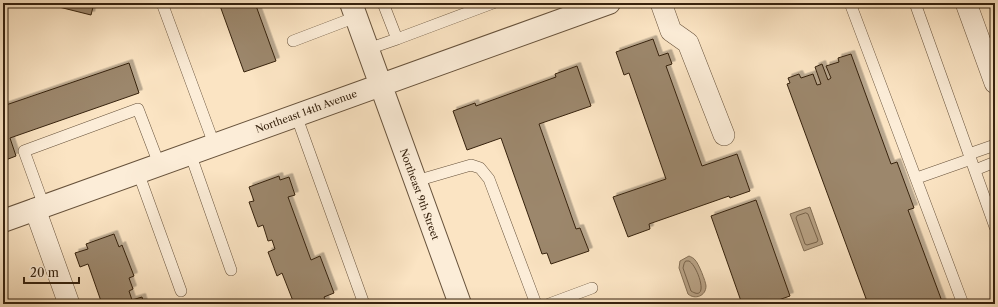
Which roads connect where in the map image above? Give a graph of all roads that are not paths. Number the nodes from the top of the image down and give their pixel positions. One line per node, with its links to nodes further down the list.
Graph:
1 (162, 3): 17 (lane)
2 (383, 3): 10 (lane)
3 (493, 3): 10 (lane)
4 (609, 3): 14 (street, Northeast 14th Avenue)
5 (661, 3): 16 (street)
6 (850, 3): 24 (lane)
7 (915, 3): 20 (lane)
8 (966, 3): 13 (street)
9 (354, 10): 11 (lane); 12 (street, Northeast 9th Street)
10 (396, 38): 12 (lane)
11 (293, 41)
12 (368, 49): 14 (street, Northeast 9th Street)
13 (995, 83)
14 (381, 84): 15 (street, Northeast 14th Avenue); 25 (street, Northeast 9th Street)
15 (296, 115): 17 (street, Northeast 14th Avenue); 33 (lane)
16 (724, 135)
17 (214, 144): 19 (street, Northeast 14th Avenue)
18 (995, 145): 20 (lane)
19 (190, 153): 22 (street, Northeast 14th Avenue); 29 (lane)
20 (971, 161): 21 (lane); 24 (lane); 28 (lane)
21 (995, 162)
22 (158, 164): 23 (street, Northeast 14th Avenue); 26 (lane)
23 (138, 172): 26 (street, Northeast 14th Avenue); 31 (lane)
24 (916, 178): 37 (lane)
25 (416, 181): 34 (street, Northeast 9th Street); 35 (lane)
26 (39, 208): 27 (street, Northeast 14th Avenue); 32 (street)
27 (3, 221)
28 (995, 227)
29 (231, 270)
30 (592, 288): 36 (lane)
31 (181, 291)
32 (69, 304)
33 (364, 304)
34 (460, 304)
35 (536, 304)
36 (549, 304)
37 (963, 304)

